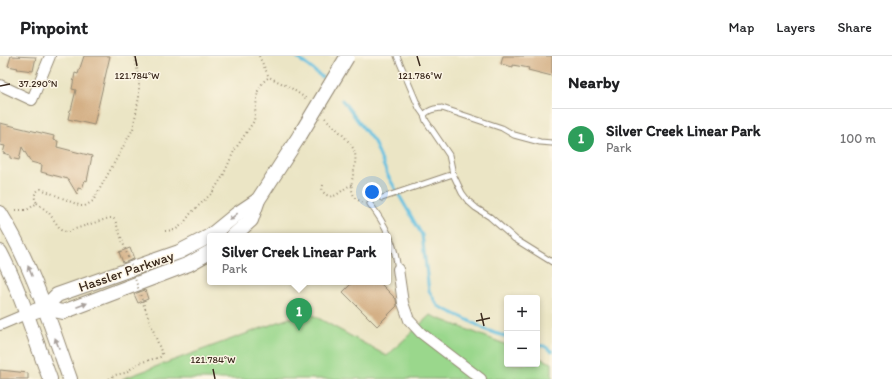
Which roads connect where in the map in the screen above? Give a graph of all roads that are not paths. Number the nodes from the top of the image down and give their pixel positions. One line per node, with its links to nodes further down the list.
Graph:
1 (50, 56): 4 (street)
2 (398, 56): 5 (lane)
3 (348, 57): 9 (street, Hassler Parkway, bridge)
4 (0, 85)
5 (424, 115): 6 (lane); 7 (lane)
6 (552, 143)
7 (452, 174): 8 (lane); 19 (lane)
8 (382, 198)
9 (258, 200): 12 (street, Hassler Parkway, one-way to 12); 13 (street, Hassler Parkway)
10 (370, 204): 14 (lane)
11 (0, 213): 21 (street, one-way to 11)
12 (214, 233)
13 (236, 233)
14 (389, 233)
15 (207, 238): 21 (street, Hassler Parkway)
16 (391, 238): 20 (lane)
17 (0, 252): 22 (street)
18 (207, 254): 21 (street, Hassler Parkway, one-way to 18)
19 (552, 262)
20 (398, 269): 26 (street)
21 (44, 308): 22 (street, Hassler Parkway); 25 (street, one-way to 21)
22 (26, 314): 23 (street); 24 (street)
23 (0, 325)
24 (50, 379)
25 (70, 379)
26 (481, 379)

